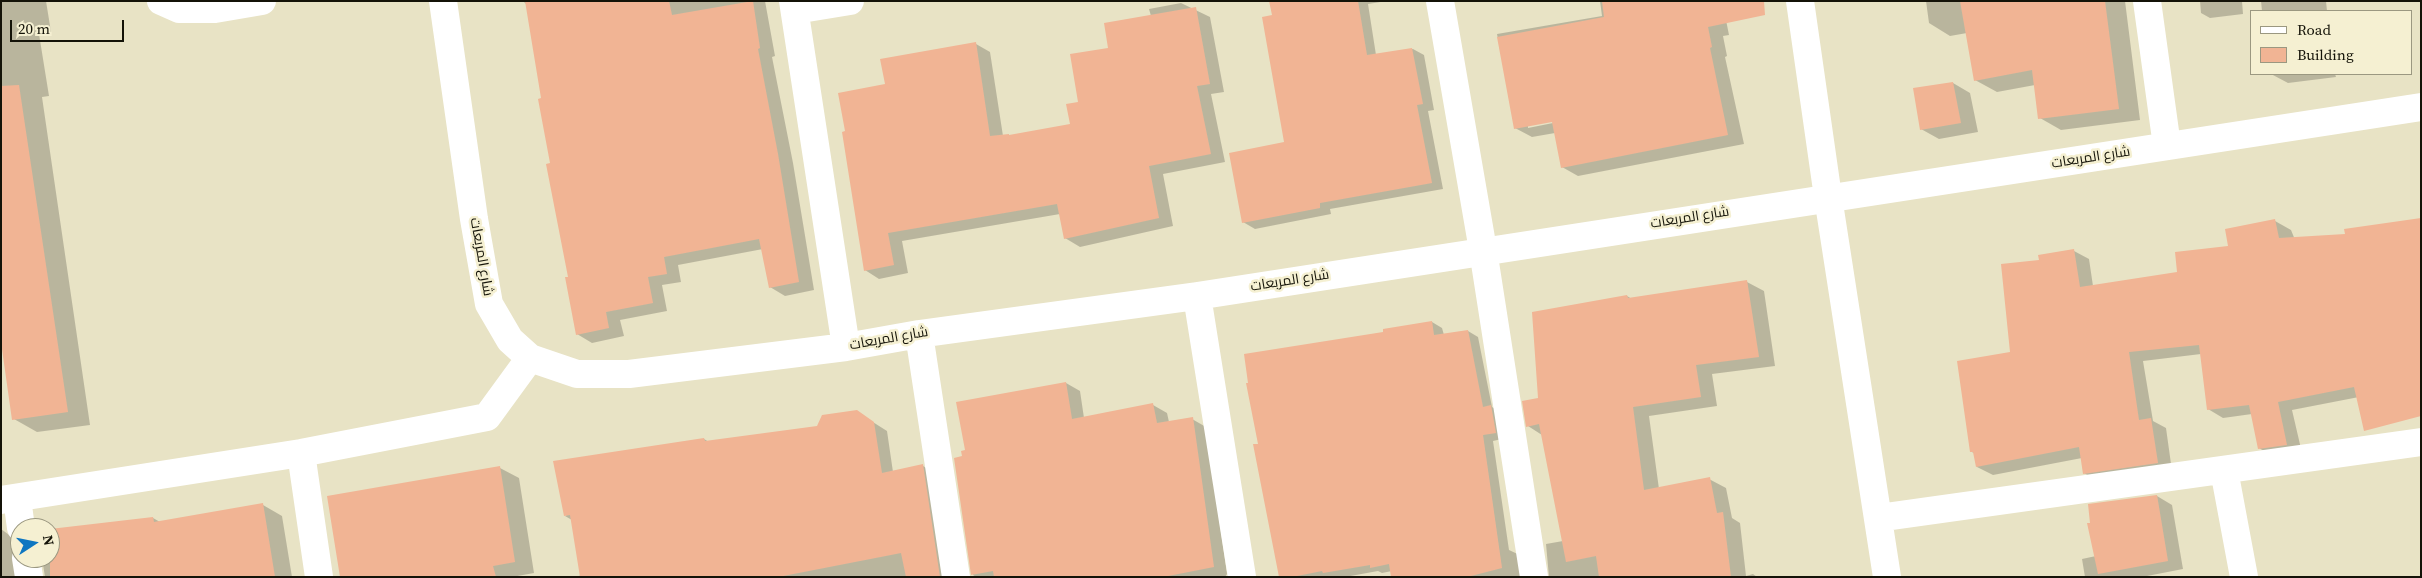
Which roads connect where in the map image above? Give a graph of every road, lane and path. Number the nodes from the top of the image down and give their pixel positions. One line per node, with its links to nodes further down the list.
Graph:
1 (161, 1): 2 (street)
2 (262, 1)
3 (443, 1): 16 (street, شارع المربعات)
4 (850, 1): 8 (street)
5 (1440, 1): 12 (street)
6 (1800, 1): 11 (street)
7 (2147, 1): 10 (street)
8 (794, 6): 15 (street)
9 (2421, 107): 10 (street, شارع المربعات)
10 (2167, 146): 11 (street, شارع المربعات)
11 (1828, 197): 12 (street, شارع المربعات); 22 (street)
12 (1483, 250): 13 (street, شارع المربعات); 26 (street)
13 (1197, 296): 14 (street, شارع المربعات); 25 (street)
14 (919, 334): 15 (street, شارع المربعات); 24 (street)
15 (846, 347): 16 (street, شارع المربعات)
16 (530, 358): 18 (street)
17 (2421, 442): 19 (street)
18 (302, 453): 20 (street); 23 (street)
19 (2224, 470): 22 (street); 28 (street)
20 (9, 499): 21 (street)
21 (18, 518)
22 (1878, 518): 27 (street)
23 (320, 577)
24 (956, 577)
25 (1242, 577)
26 (1534, 577)
27 (1887, 577)
28 (2244, 577)

